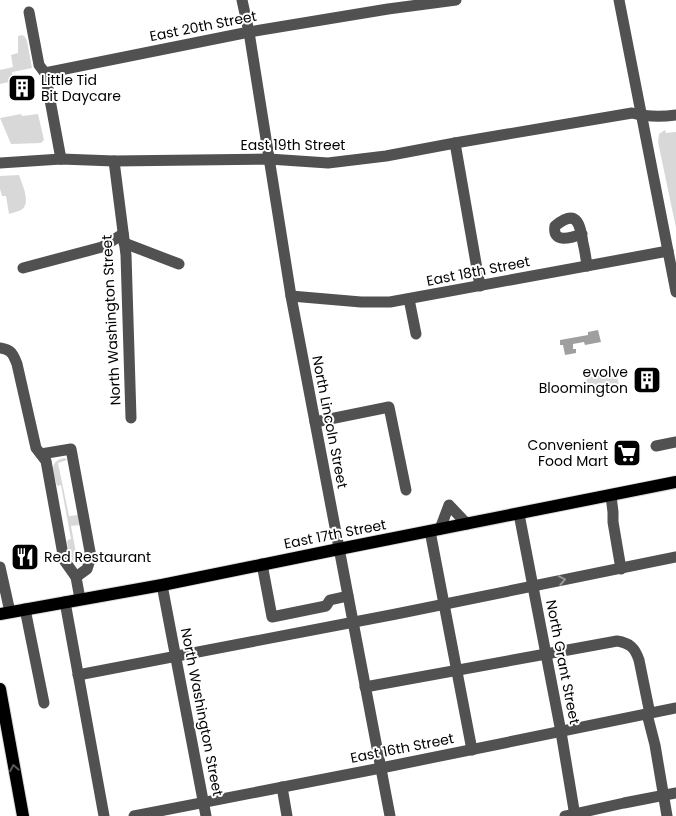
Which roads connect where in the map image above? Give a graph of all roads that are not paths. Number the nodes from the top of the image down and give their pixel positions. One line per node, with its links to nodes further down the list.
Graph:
1 (242, 0): 5 (street, North Lincoln Street)
2 (456, 0): 5 (street, East 20th Street)
3 (619, 0): 7 (street)
4 (29, 12): 6 (street)
5 (249, 32): 6 (street, East 20th Street); 11 (street, North Lincoln Street)
6 (45, 73): 10 (street)
7 (642, 115): 8 (street, East 19th Street); 9 (street, East 19th Street); 16 (street)
8 (676, 115)
9 (454, 143): 11 (street, East 19th Street); 20 (street)
10 (61, 159): 12 (street, East 19th Street); 13 (street, East 19th Street)
11 (269, 160): 12 (street, East 19th Street); 22 (street, North Lincoln Street)
12 (114, 161): 15 (street, North Washington Street)
13 (0, 163)
14 (582, 234): 18 (street)
15 (123, 239): 17 (street); 19 (street); 26 (street, North Washington Street)
16 (668, 251): 18 (street, East 18th Street); 21 (street)
17 (179, 264)
18 (587, 266): 20 (street, East 18th Street)
19 (23, 268)
20 (480, 286): 23 (street, East 18th Street)
21 (676, 292)
22 (291, 296): 23 (street, East 18th Street); 27 (street, North Lincoln Street)
23 (409, 299): 24 (street)
24 (416, 334)
25 (0, 348): 30 (street)
26 (131, 418)
27 (315, 422): 32 (street); 37 (street, North Lincoln Street)
28 (676, 442): 29 (street)
29 (656, 446)
30 (41, 454): 42 (street); 42 (street)
31 (676, 482): 33 (main road, East 17th Street)
32 (406, 490)
33 (611, 496): 34 (main road, East 17th Street); 41 (street)
34 (519, 514): 35 (main road, East 17th Street); 44 (street, North Grant Street)
35 (467, 524): 36 (main road, East 17th Street); 36 (street)
36 (435, 530): 37 (main road, East 17th Street); 49 (street)
37 (339, 548): 39 (main road, East 17th Street); 46 (street, North Lincoln Street)
38 (676, 557): 41 (street)
39 (262, 564): 43 (main road, East 17th Street); 46 (street)
40 (0, 566): 45 (street)
41 (621, 569): 44 (street, one-way to 41)
42 (76, 577): 47 (street)
43 (162, 585): 47 (main road, East 17th Street); 54 (street, North Washington Street)
44 (533, 586): 49 (street); 53 (street, North Grant Street)
45 (2, 589): 51 (street)
46 (348, 596): 52 (street, North Lincoln Street)
47 (80, 599): 48 (main road, East 17th Street)
48 (65, 602): 50 (main road, East 17th Street); 56 (street)
49 (444, 603): 52 (street); 55 (street)
50 (25, 609): 51 (main road, East 17th Street); 59 (street)
51 (5, 613)
52 (353, 622): 54 (street); 57 (street, North Lincoln Street)
53 (546, 654): 55 (street); 61 (street); 63 (street, North Grant Street)
54 (176, 656): 56 (street); 69 (street, North Washington Street)
55 (457, 670): 57 (street); 64 (street)
56 (78, 674): 72 (street)
57 (366, 687): 65 (street, North Lincoln Street)
58 (0, 691): 62 (main road)
59 (44, 703)
60 (676, 708): 61 (street, East 16th Street)
61 (649, 714): 63 (street, East 16th Street); 68 (street)
62 (3, 720): 71 (main road, one-way to 62)
63 (561, 732): 64 (street, East 16th Street); 70 (street, North Grant Street)
64 (472, 750): 65 (street, East 16th Street)
65 (381, 768): 66 (street, East 16th Street); 76 (street, North Lincoln Street)
66 (282, 787): 69 (street, East 16th Street); 75 (street)
67 (676, 793): 68 (street)
68 (663, 796): 70 (street); 77 (street)
69 (203, 802): 73 (street, East 16th Street); 74 (street, North Washington Street)
70 (571, 815)
71 (23, 816)
72 (104, 816)
73 (134, 816)
74 (206, 816)
75 (287, 816)
76 (390, 816)
77 (667, 816)

